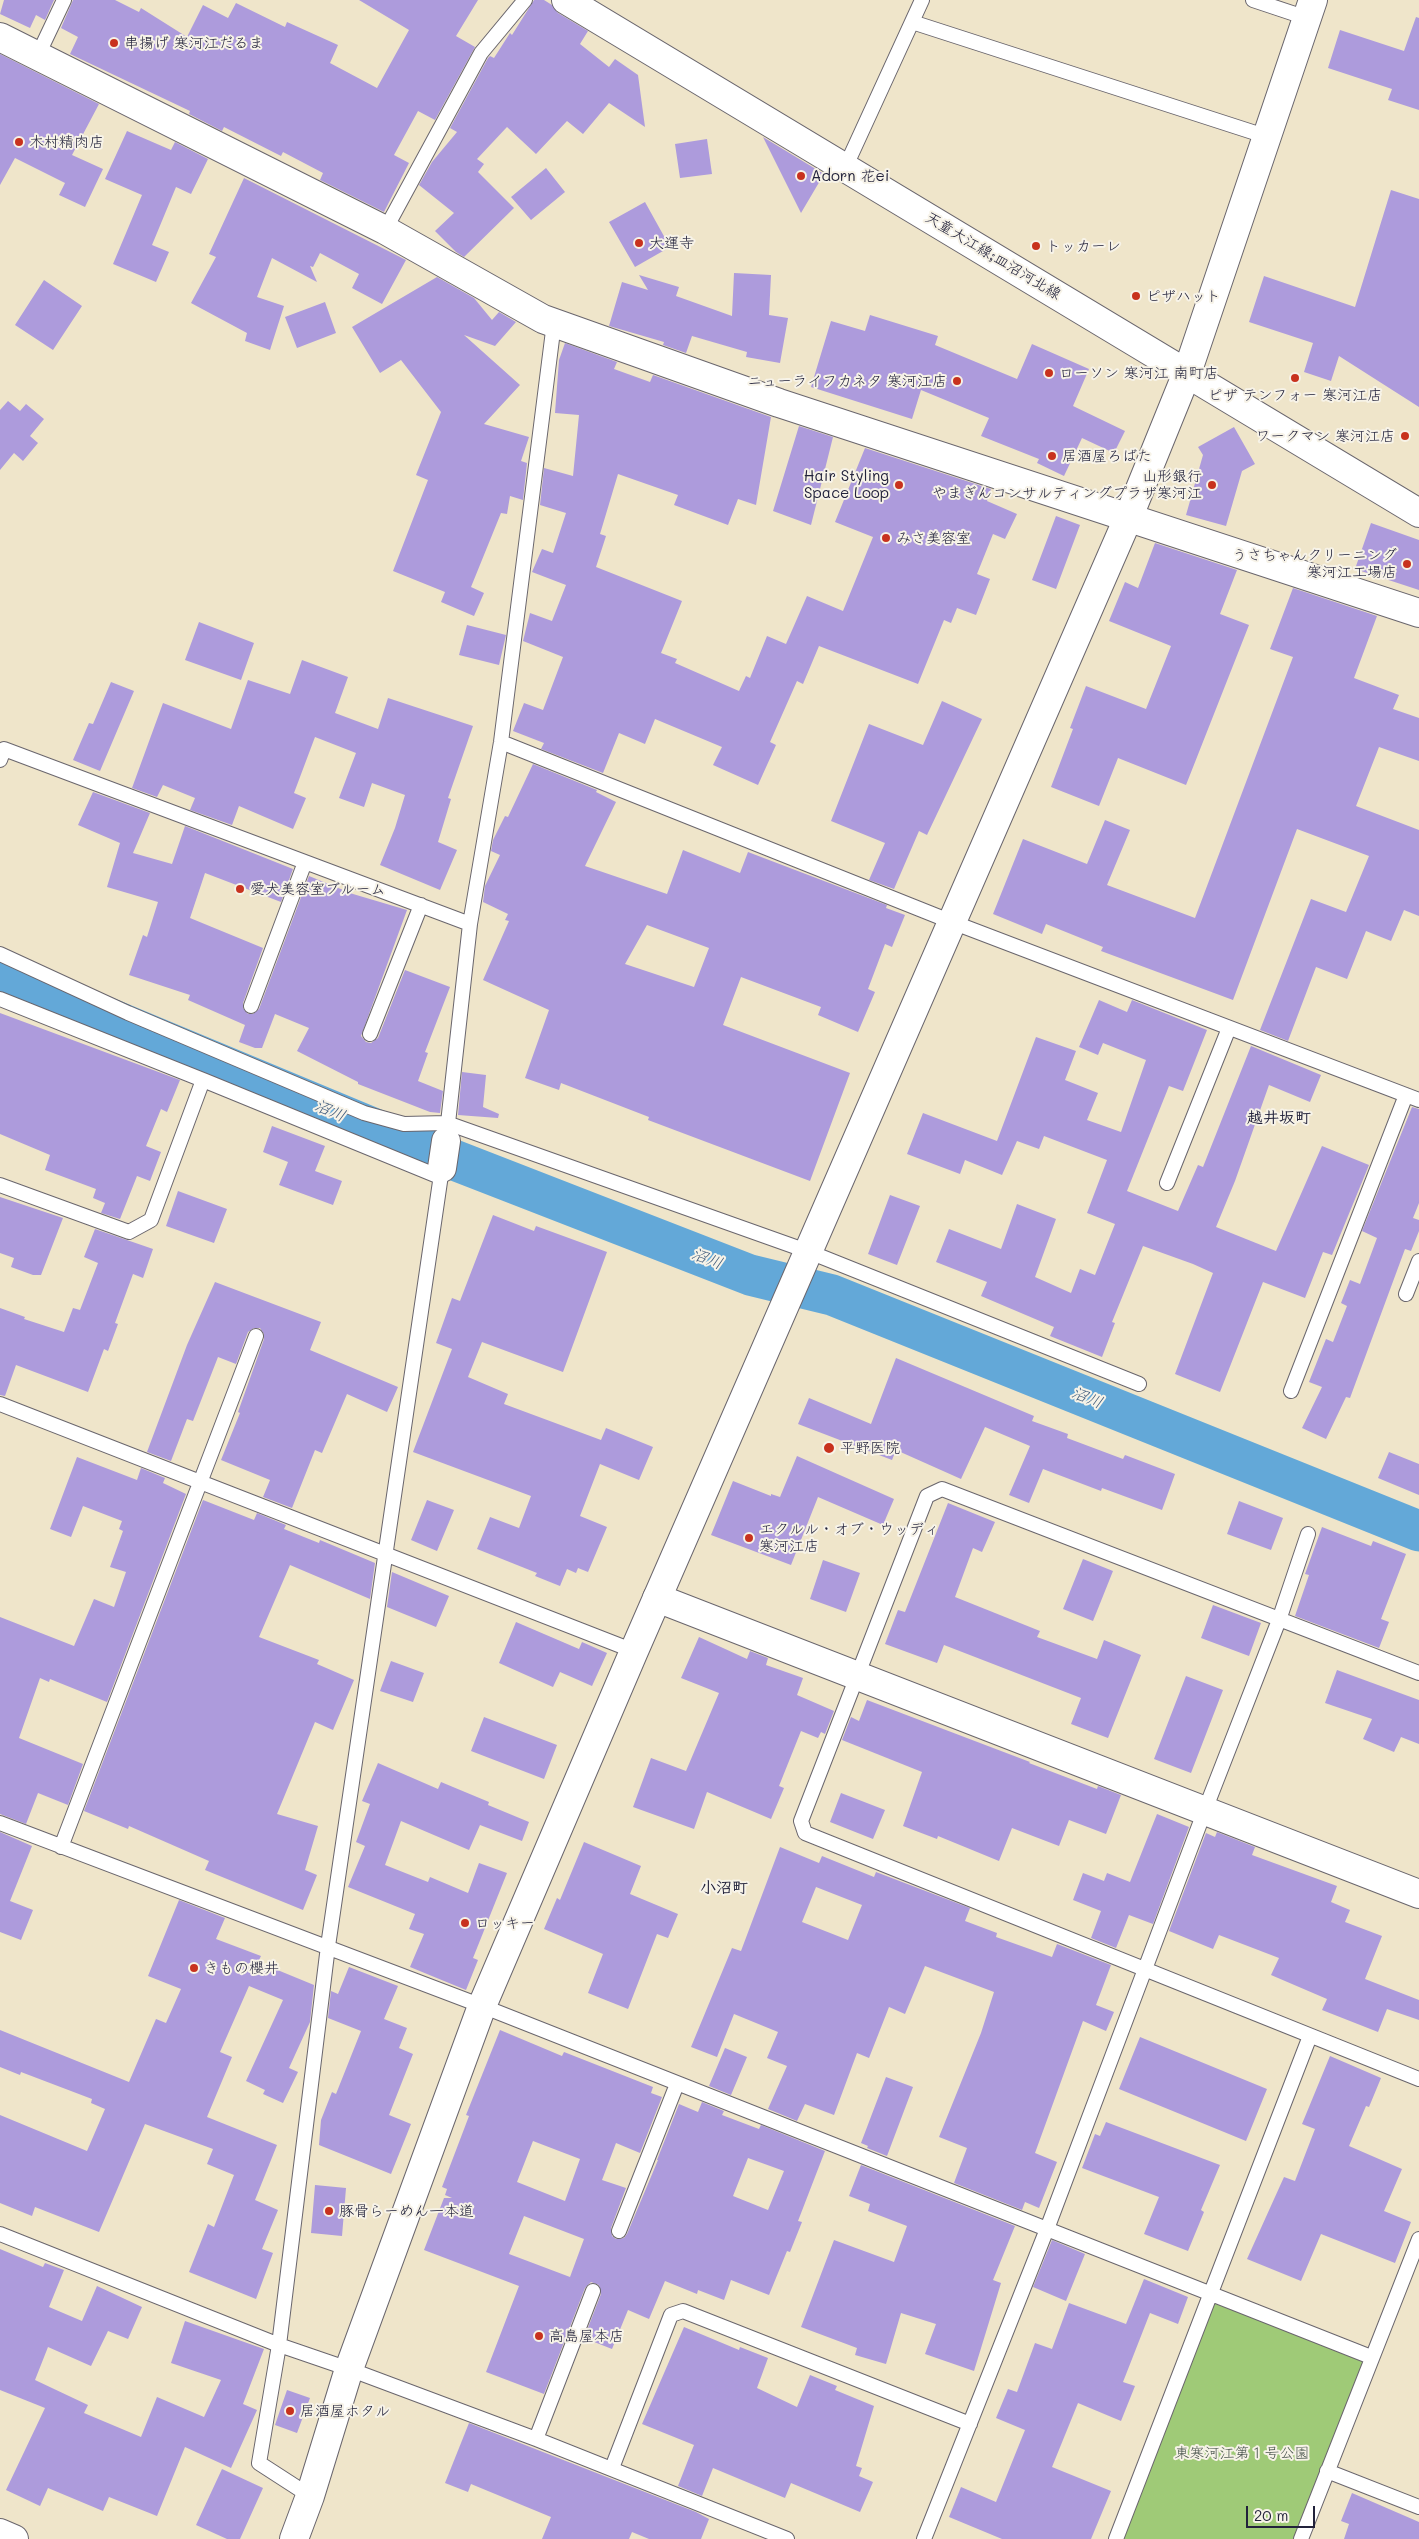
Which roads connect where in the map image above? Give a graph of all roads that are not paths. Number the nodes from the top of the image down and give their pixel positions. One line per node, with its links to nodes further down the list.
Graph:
1 (64, 0): 9 (lane)
2 (525, 0): 12 (lane)
3 (566, 0): 11 (street, 天童大江線;皿沼河北線)
4 (922, 0): 7 (lane)
5 (1253, 0): 6 (lane)
6 (1310, 9): 10 (street)
7 (912, 22): 10 (lane); 11 (lane)
8 (0, 37): 9 (street)
9 (38, 55): 12 (street)
10 (1268, 137): 14 (street)
11 (845, 168): 14 (street, 天童大江線;皿沼河北線)
12 (385, 230): 13 (street)
13 (554, 323): 16 (street); 18 (lane)
14 (1187, 373): 15 (street, 天童大江線;皿沼河北線); 16 (street)
15 (1419, 513)
16 (1129, 516): 17 (street); 22 (street)
17 (1419, 613)
18 (501, 742): 22 (lane); 23 (lane)
19 (0, 759): 20 (lane)
20 (305, 862): 21 (lane); 26 (lane)
21 (420, 905): 23 (lane); 28 (lane)
22 (952, 922): 27 (lane); 35 (street)
23 (470, 924): 31 (lane)
24 (0, 954): 31 (lane)
25 (0, 999): 29 (lane)
26 (251, 1006)
27 (1228, 1028): 30 (lane); 33 (lane)
28 (370, 1034)
29 (203, 1080): 32 (lane); 34 (lane)
30 (1412, 1098): 40 (lane)
31 (447, 1132): 32 (street); 35 (lane)
32 (441, 1172): 44 (lane)
33 (1167, 1183)
34 (0, 1185)
35 (807, 1251): 39 (lane); 45 (street)
36 (1419, 1261): 37 (lane)
37 (1406, 1294)
38 (256, 1336): 42 (lane)
39 (1140, 1384)
40 (1291, 1391)
41 (0, 1404): 42 (lane)
42 (200, 1481): 44 (lane); 52 (lane)
43 (1308, 1534): 46 (lane)
44 (385, 1553): 47 (lane); 54 (lane)
45 (657, 1598): 47 (street); 48 (street)
46 (1279, 1620): 48 (lane); 49 (lane); 50 (lane)
47 (634, 1650): 56 (street)
48 (856, 1674): 50 (street); 55 (lane)
49 (1419, 1674)
50 (1205, 1810): 53 (street); 55 (lane)
51 (0, 1823): 52 (lane)
52 (61, 1847): 54 (lane)
53 (1419, 1894)
54 (328, 1946): 56 (lane); 66 (lane)
55 (1144, 1970): 57 (lane); 60 (lane)
56 (482, 2006): 59 (lane); 68 (street)
57 (1310, 2036): 58 (lane); 65 (lane)
58 (1419, 2079)
59 (677, 2084): 60 (lane); 61 (lane)
60 (1047, 2229): 65 (lane); 69 (lane)
61 (619, 2231)
62 (0, 2234): 66 (lane)
63 (1419, 2239): 67 (lane)
64 (593, 2291): 70 (lane)
65 (1211, 2295): 67 (lane); 80 (lane)
66 (279, 2345): 68 (lane); 73 (lane)
67 (1371, 2356): 72 (lane)
68 (349, 2369): 70 (lane); 73 (street)
69 (970, 2424): 71 (lane); 79 (lane)
70 (536, 2439): 71 (lane)
71 (612, 2468): 78 (lane)
72 (1327, 2471): 74 (lane); 81 (lane)
73 (310, 2496): 77 (street)
74 (1419, 2507)
75 (0, 2533): 76 (street)
76 (14, 2539)
77 (294, 2539)
78 (787, 2539)
79 (924, 2539)
80 (1116, 2539)
81 (1301, 2539)

